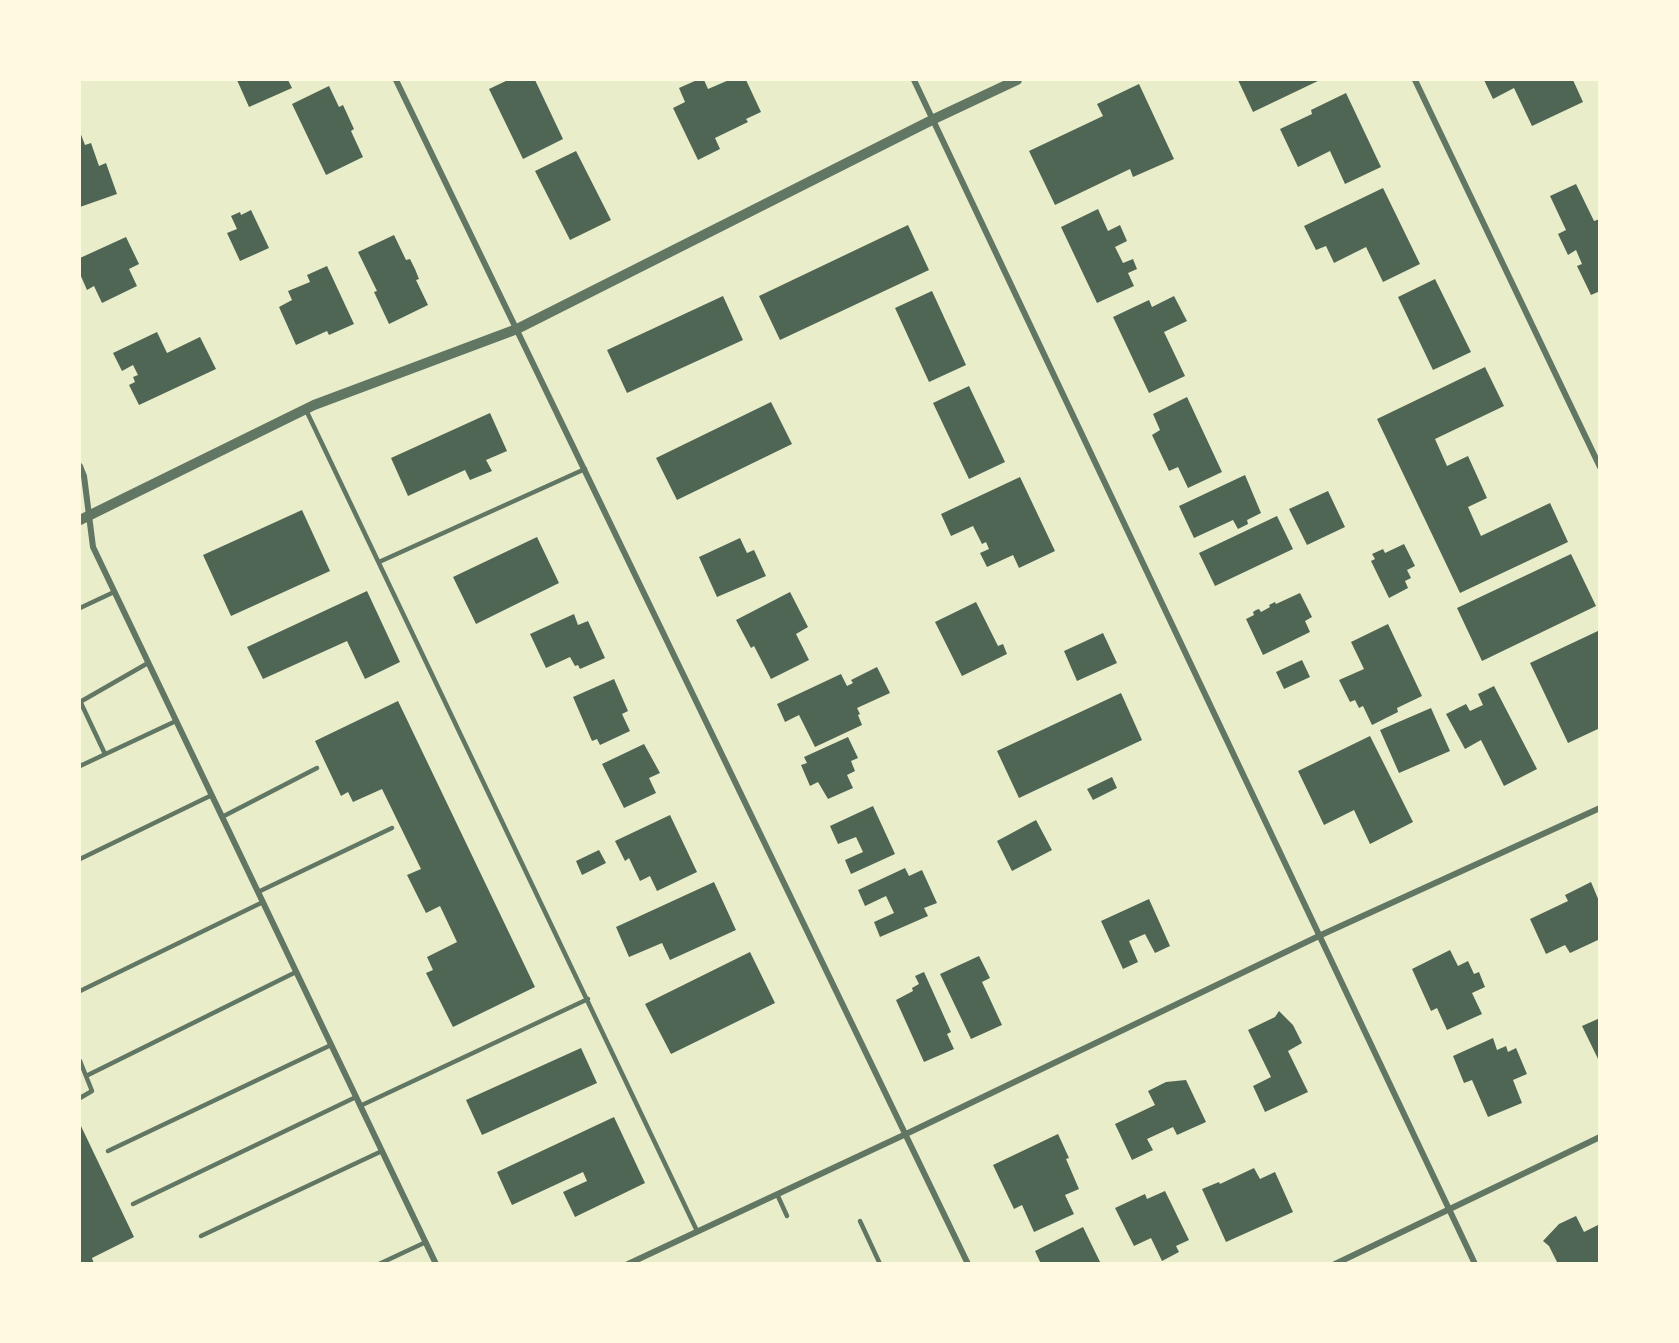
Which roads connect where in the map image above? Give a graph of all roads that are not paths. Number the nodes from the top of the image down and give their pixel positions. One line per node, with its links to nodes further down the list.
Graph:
1 (396, 80): 6 (street)
2 (914, 80): 5 (street)
3 (1017, 80): 5 (street)
4 (1415, 80): 9 (street)
5 (934, 119): 6 (street); 29 (street)
6 (517, 329): 7 (street); 10 (street)
7 (306, 409): 11 (street); 13 (lane)
8 (80, 466): 11 (street)
9 (1599, 467)
10 (585, 469): 13 (lane); 39 (street)
11 (90, 515): 12 (street); 14 (street)
12 (80, 520)
13 (380, 562): 32 (lane)
14 (114, 592): 15 (lane); 16 (street)
15 (80, 608)
16 (148, 663): 17 (lane); 18 (street)
17 (80, 702): 19 (lane)
18 (176, 722): 19 (lane); 22 (street)
19 (105, 754): 20 (lane)
20 (80, 766)
21 (317, 768): 24 (lane)
22 (212, 795): 24 (street); 26 (lane)
23 (1599, 808): 29 (street)
24 (222, 817): 27 (street)
25 (392, 828): 27 (lane)
26 (80, 859)
27 (258, 892): 28 (street)
28 (263, 903): 30 (street); 31 (lane)
29 (1321, 935): 39 (street); 45 (street)
30 (296, 972): 33 (street); 35 (lane)
31 (80, 991)
32 (588, 999): 38 (lane); 48 (lane)
33 (331, 1045): 36 (street); 41 (lane)
34 (80, 1061): 35 (lane)
35 (86, 1076): 37 (lane)
36 (356, 1097): 38 (street); 44 (lane)
37 (80, 1098)
38 (360, 1106): 42 (street)
39 (906, 1134): 43 (street); 55 (street)
40 (1599, 1137): 45 (street)
41 (108, 1151)
42 (382, 1151): 49 (lane); 50 (street)
43 (777, 1194): 46 (lane); 48 (street)
44 (133, 1204)
45 (1449, 1209): 56 (street); 57 (street)
46 (787, 1216)
47 (860, 1221): 54 (lane)
48 (698, 1231): 53 (street)
49 (201, 1236)
50 (426, 1242): 51 (lane); 52 (street)
51 (379, 1263)
52 (436, 1263)
53 (628, 1263)
54 (880, 1263)
55 (968, 1263)
56 (1335, 1263)
57 (1475, 1263)

